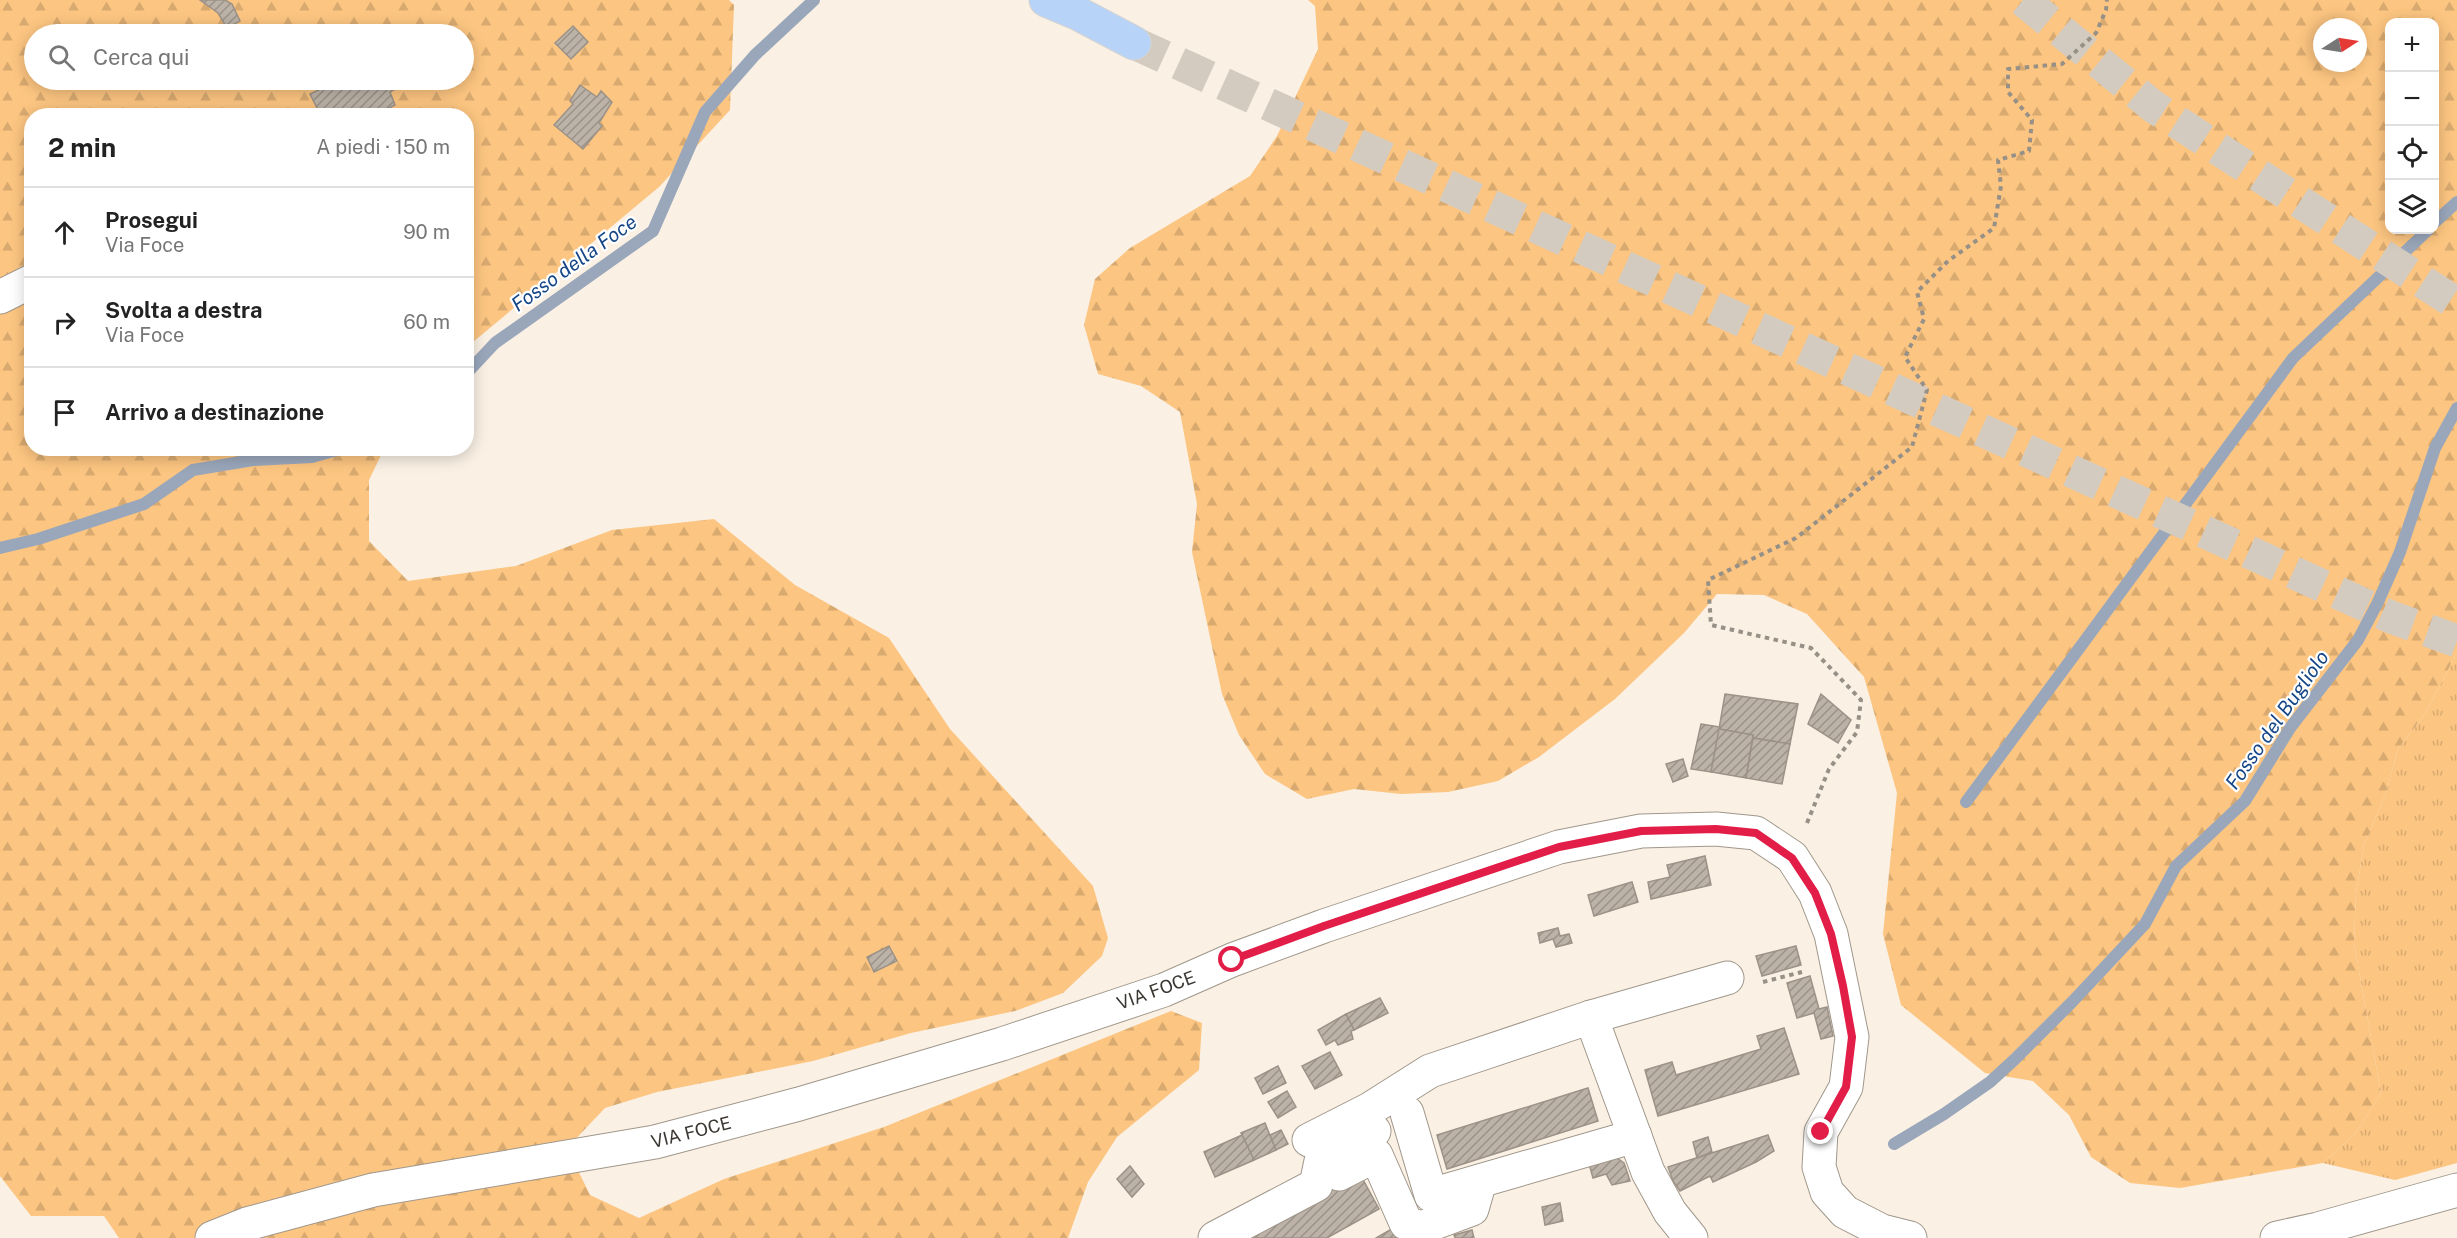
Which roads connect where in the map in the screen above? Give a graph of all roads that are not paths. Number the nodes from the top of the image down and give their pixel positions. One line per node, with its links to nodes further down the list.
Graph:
1 (1046, 0): 2 (main road)
2 (1134, 43)
3 (24, 285): 4 (street)
4 (0, 297)
5 (1726, 978): 6 (street)
6 (1591, 1017): 7 (street); 9 (street)
7 (1430, 1071): 8 (street); 10 (street)
8 (1407, 1113): 11 (street); 12 (street)
9 (1635, 1136): 11 (street); 16 (street)
10 (1309, 1140)
11 (1480, 1181): 12 (street)
12 (1316, 1185): 15 (street)
13 (2457, 1190): 18 (street)
14 (212, 1238): 17 (street, VIA FOCE)
15 (1215, 1238)
16 (1691, 1238)
17 (1910, 1238)
18 (2277, 1238)

